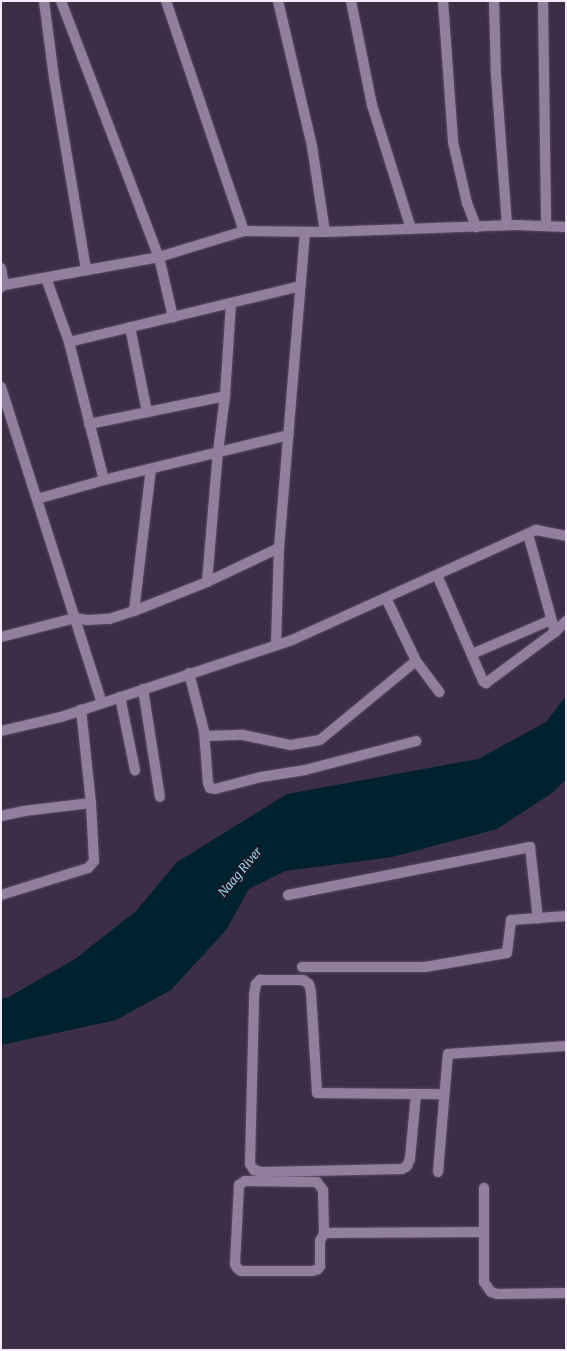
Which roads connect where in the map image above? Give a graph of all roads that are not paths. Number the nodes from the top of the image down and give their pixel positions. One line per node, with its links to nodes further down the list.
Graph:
1 (44, 1): 19 (street)
2 (61, 1): 17 (street)
3 (166, 1): 14 (street)
4 (278, 1): 15 (street)
5 (351, 1): 13 (street)
6 (443, 1): 10 (street)
7 (494, 1): 9 (street)
8 (543, 1): 11 (street)
9 (507, 225): 10 (street); 11 (street)
10 (476, 226): 13 (street)
11 (546, 226): 12 (street)
12 (566, 227)
13 (411, 229): 15 (street)
14 (244, 231): 16 (street); 17 (street)
15 (325, 232): 16 (street)
16 (305, 233): 22 (street)
17 (159, 257): 19 (street); 24 (street)
18 (1, 268): 21 (street)
19 (86, 270): 20 (street)
20 (46, 278): 21 (street); 26 (street)
21 (3, 286)
22 (300, 286): 23 (street); 31 (street)
23 (231, 303): 24 (street); 28 (street)
24 (173, 317): 25 (street)
25 (130, 327): 26 (street); 29 (street)
26 (69, 342): 30 (street)
27 (1, 387): 35 (street)
28 (225, 396): 29 (street); 32 (street)
29 (147, 412): 30 (street)
30 (89, 424): 34 (street)
31 (289, 435): 32 (street); 38 (street)
32 (218, 452): 33 (street); 40 (street)
33 (151, 469): 34 (street); 42 (street)
34 (104, 480): 35 (street)
35 (37, 499): 43 (street)
36 (528, 534): 37 (street); 39 (street); 44 (street)
37 (566, 536)
38 (279, 548): 40 (street); 48 (street)
39 (437, 575): 41 (street); 49 (street)
40 (207, 582): 42 (street)
41 (386, 598): 48 (street); 50 (street)
42 (134, 611): 43 (street)
43 (75, 618): 47 (street); 55 (street)
44 (551, 620): 46 (street); 49 (street)
45 (566, 622): 46 (street)
46 (555, 632): 49 (street)
47 (1, 637)
48 (276, 644): 51 (street)
49 (472, 654)
50 (416, 661): 53 (street); 58 (street)
51 (189, 673): 52 (street); 58 (street)
52 (143, 689): 54 (street); 61 (street)
53 (439, 692)
54 (120, 697): 55 (street); 60 (street)
55 (102, 703): 56 (street)
56 (81, 710): 57 (street); 62 (street)
57 (1, 732)
58 (204, 736): 59 (street)
59 (416, 741)
60 (135, 770)
61 (160, 797)
62 (91, 803): 63 (street); 64 (street)
63 (1, 816)
64 (1, 895)
65 (288, 895): 67 (street)
66 (566, 916): 67 (street)
67 (538, 919): 68 (street)
68 (302, 967)
69 (566, 1046): 71 (street)
70 (416, 1094): 70 (street); 71 (street)
71 (444, 1094): 72 (street)
72 (438, 1172)
73 (484, 1188): 74 (street)
74 (484, 1232): 75 (street); 76 (street)
75 (324, 1233): 75 (street)
76 (566, 1293)

